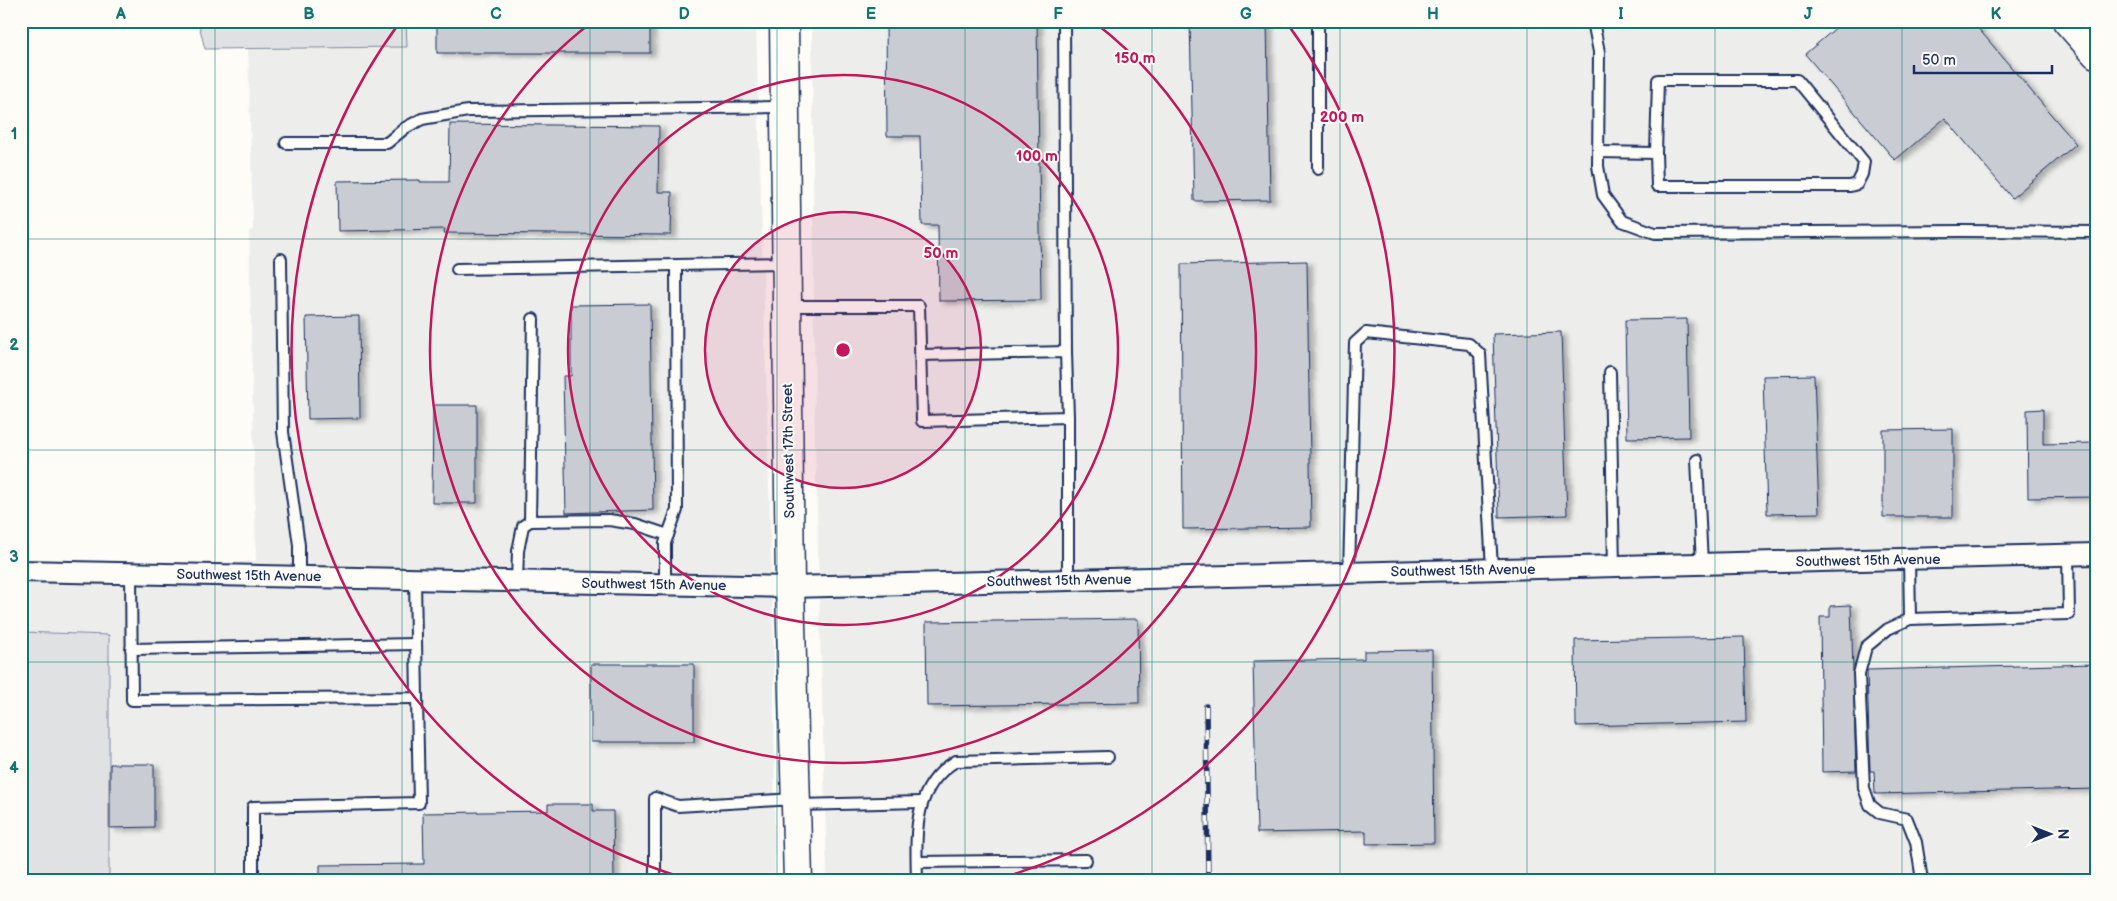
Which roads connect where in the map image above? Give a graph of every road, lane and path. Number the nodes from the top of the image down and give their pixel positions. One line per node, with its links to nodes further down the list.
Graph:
1 (784, 21): 7 (main road, Southwest 17th Street)
2 (1064, 21): 19 (lane)
3 (1318, 21): 11 (lane)
4 (1592, 21): 9 (lane)
5 (2067, 21): 6 (main road)
6 (2096, 54)
7 (785, 108): 8 (lane); 14 (main road, Southwest 17th Street)
8 (286, 143)
9 (1598, 152): 10 (lane); 12 (lane)
10 (1656, 153): 10 (lane)
11 (1318, 169)
12 (2096, 232)
13 (280, 259): 35 (lane)
14 (787, 263): 15 (lane); 17 (main road, Southwest 17th Street)
15 (676, 265): 16 (lane); 25 (lane)
16 (457, 269)
17 (787, 306): 20 (lane); 40 (main road, Southwest 17th Street)
18 (533, 319): 24 (lane)
19 (1066, 352): 20 (lane); 22 (lane)
20 (920, 355): 22 (lane)
21 (1610, 372): 30 (lane)
22 (1068, 418): 37 (lane)
23 (1697, 460): 29 (lane)
24 (530, 521): 25 (lane); 38 (lane)
25 (668, 535): 39 (lane)
26 (2096, 554): 27 (street, Southwest 15th Avenue)
27 (2068, 555): 28 (street, Southwest 15th Avenue); 41 (lane)
28 (1909, 559): 29 (street, Southwest 15th Avenue); 41 (lane)
29 (1702, 564): 30 (street, Southwest 15th Avenue)
30 (1614, 566): 31 (street, Southwest 15th Avenue)
31 (1492, 569): 34 (street, Southwest 15th Avenue); 34 (lane)
32 (21, 570): 33 (street, Southwest 15th Avenue)
33 (131, 573): 35 (street, Southwest 15th Avenue); 43 (lane)
34 (1349, 573): 37 (street, Southwest 15th Avenue)
35 (298, 576): 36 (street, Southwest 15th Avenue)
36 (415, 579): 38 (street, Southwest 15th Avenue); 42 (lane)
37 (1068, 580): 40 (street, Southwest 15th Avenue)
38 (517, 581): 39 (street, Southwest 15th Avenue)
39 (665, 584): 40 (street, Southwest 15th Avenue)
40 (790, 587): 46 (main road, Southwest 17th Street)
41 (1910, 619): 54 (lane)
42 (416, 644): 43 (lane); 44 (lane)
43 (131, 649): 44 (lane)
44 (417, 698): 50 (lane)
45 (1108, 758): 47 (lane)
46 (796, 802): 47 (lane); 51 (lane); 52 (main road, Southwest 17th Street)
47 (922, 802): 49 (lane)
48 (1086, 860): 49 (lane)
49 (917, 862): 53 (lane)
50 (253, 880)
51 (655, 880)
52 (798, 880)
53 (918, 880)
54 (1922, 880)

